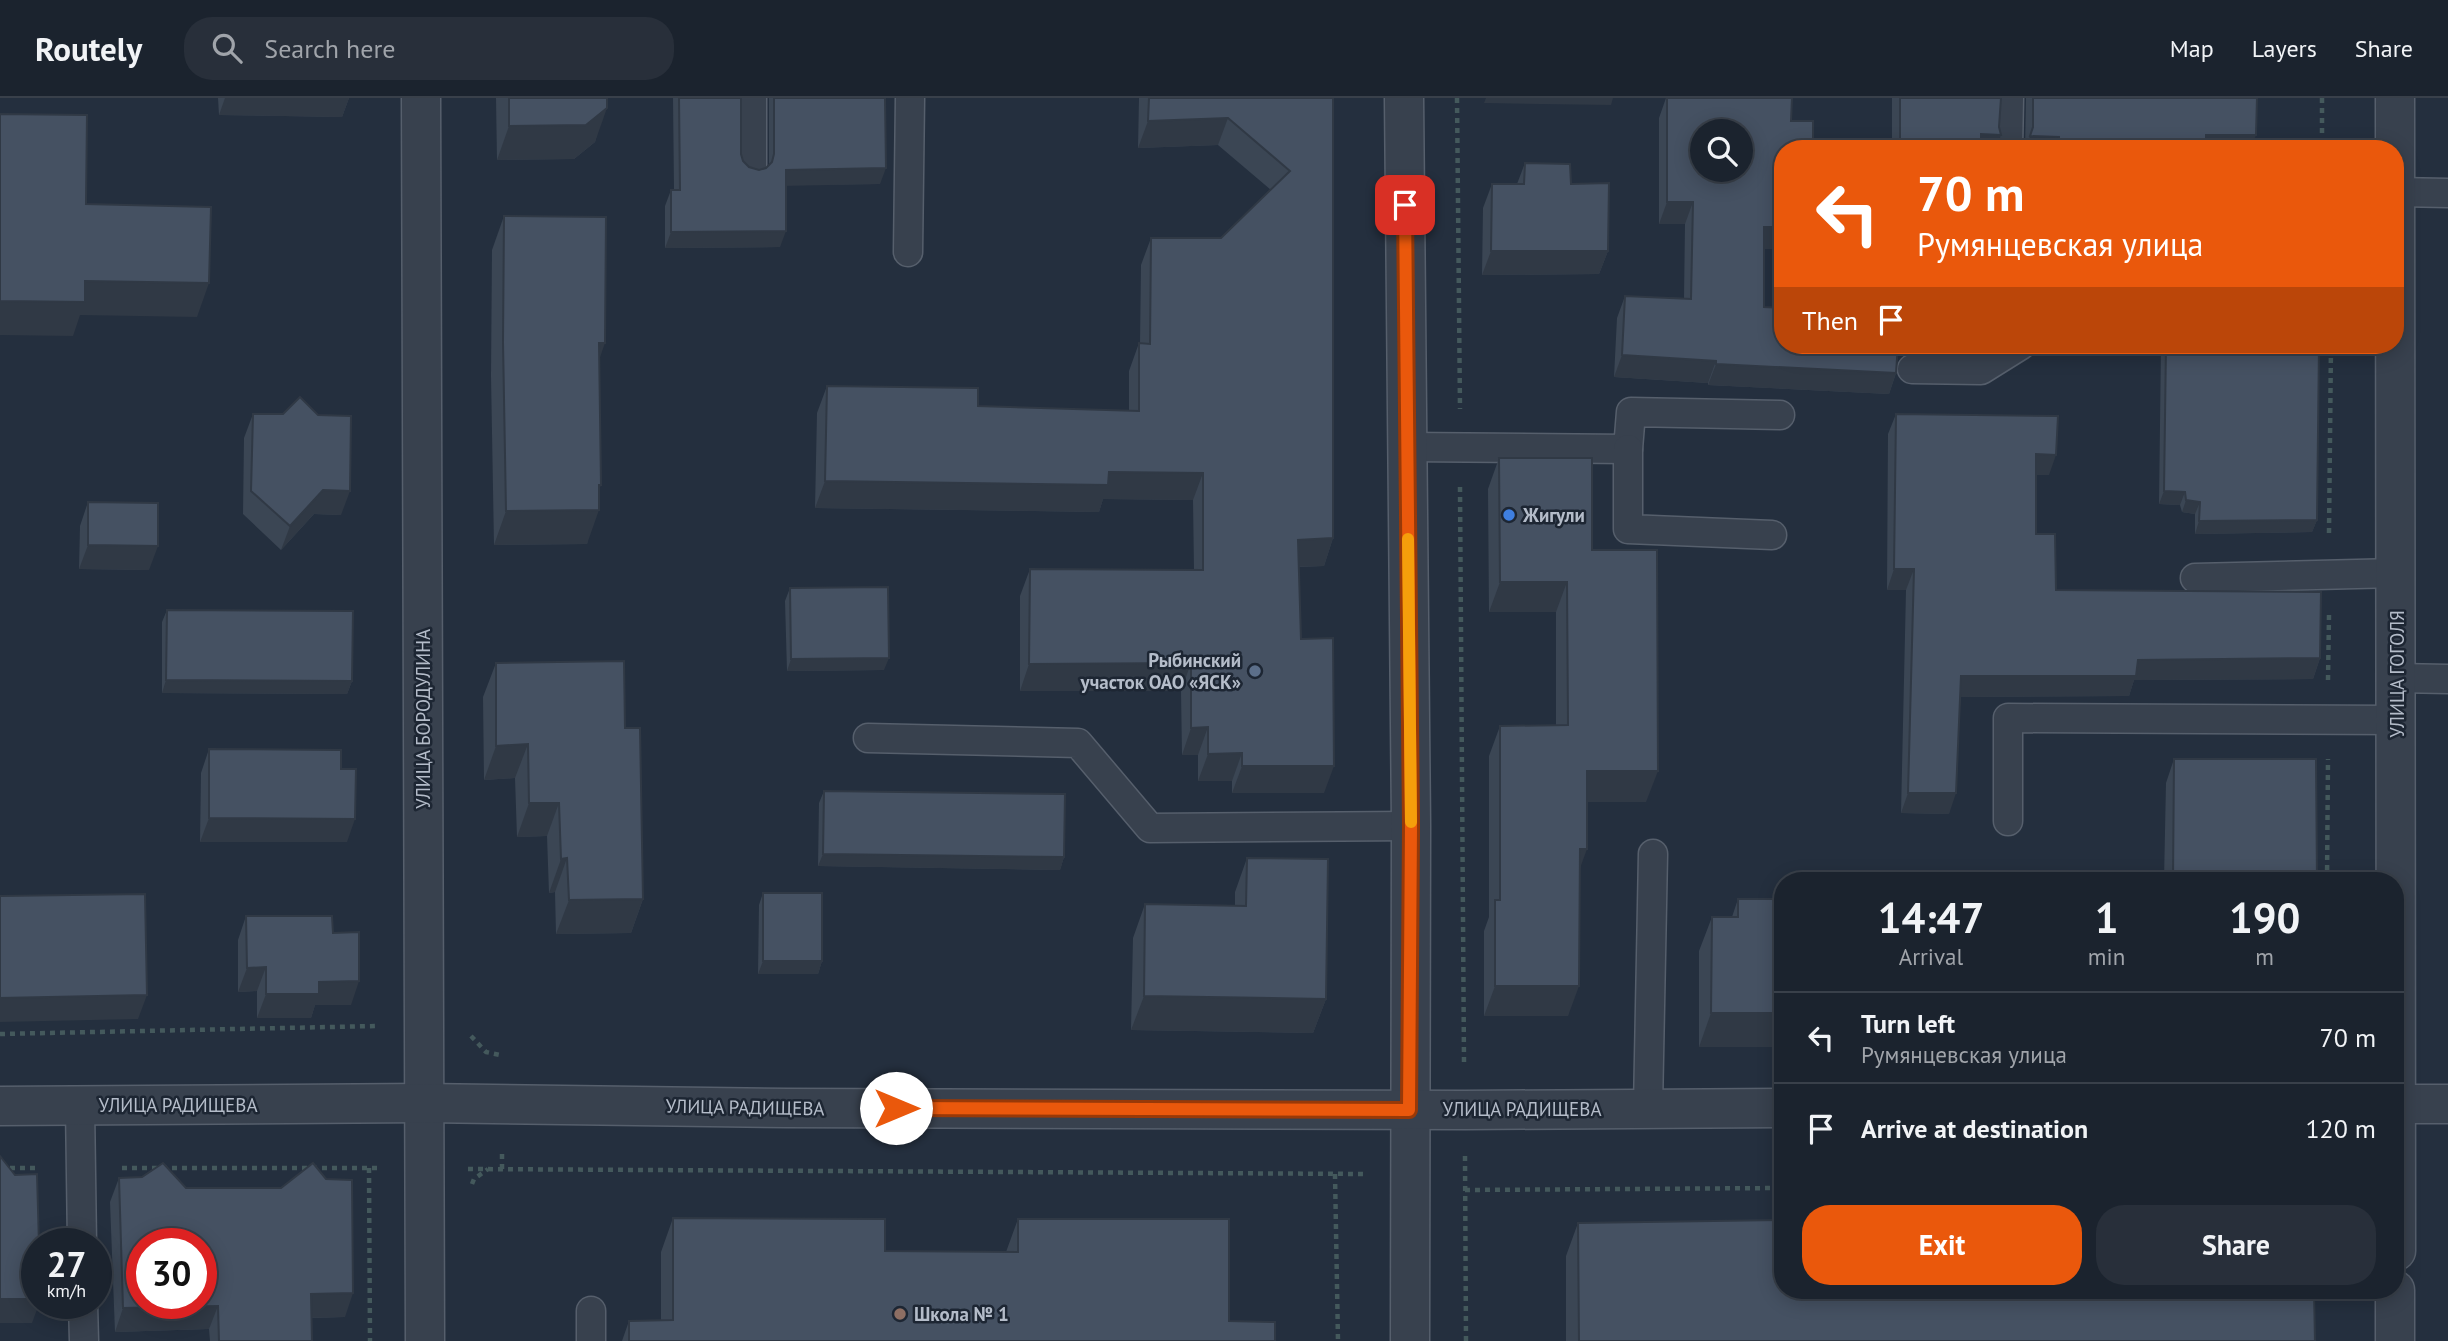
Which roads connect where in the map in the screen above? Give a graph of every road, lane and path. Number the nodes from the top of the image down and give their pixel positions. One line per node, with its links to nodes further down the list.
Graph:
1 (421, 98): 34 (street, УЛИЦА БОРОДУЛИНА)
2 (752, 98): 12 (lane)
3 (910, 98): 15 (lane)
4 (1404, 98): 20 (street)
5 (1457, 98): 21 (path)
6 (2009, 98): 9 (lane)
7 (2322, 98): 10 (path)
8 (2396, 98): 11 (street, УЛИЦА ГОГОЛЯ)
9 (2008, 140)
10 (2322, 140)
11 (2396, 140)
12 (752, 169)
13 (2404, 192): 14 (lane)
14 (2448, 193)
15 (908, 252)
16 (2007, 354): 18 (lane)
17 (2396, 354): 24 (street, УЛИЦА ГОГОЛЯ)
18 (1912, 369)
19 (1780, 415): 22 (lane)
20 (1407, 447): 21 (lane); 31 (street)
21 (1460, 447): 22 (lane); 45 (path)
22 (1628, 449): 23 (lane)
23 (1772, 535)
24 (2396, 573): 25 (lane); 26 (street, УЛИЦА ГОГОЛЯ)
25 (2195, 578)
26 (2397, 678): 27 (lane); 28 (street, УЛИЦА ГОГОЛЯ)
27 (2448, 678)
28 (2397, 720): 30 (lane); 33 (street, УЛИЦА ГОГОЛЯ)
29 (868, 738): 31 (lane)
30 (2008, 821)
31 (1411, 826): 44 (street)
32 (1653, 854): 42 (lane)
33 (2396, 872)
34 (424, 1025): 35 (path); 36 (path); 37 (street, УЛИЦА БОРОДУЛИНА)
35 (0, 1034)
36 (503, 1056)
37 (424, 1103): 40 (street, УЛИЦА РАДИЩЕВА); 44 (street, УЛИЦА РАДИЩЕВА); 49 (street, УЛИЦА БОРОДУЛИНА)
38 (2404, 1104): 39 (street)
39 (2448, 1104)
40 (80, 1105): 41 (street, УЛИЦА РАДИЩЕВА); 47 (lane)
41 (0, 1106)
42 (1648, 1108): 43 (street, УЛИЦА РАДИЩЕВА); 45 (street, УЛИЦА РАДИЩЕВА)
43 (1774, 1108)
44 (1409, 1110): 45 (street, УЛИЦА РАДИЩЕВА); 51 (street)
45 (1465, 1110): 53 (path)
46 (0, 1168): 47 (path)
47 (81, 1168): 48 (path); 54 (lane)
48 (369, 1168): 49 (path); 59 (path)
49 (424, 1168): 50 (path); 60 (street, УЛИЦА БОРОДУЛИНА)
50 (1335, 1174): 51 (path); 62 (path)
51 (1410, 1175): 63 (street)
52 (1774, 1188): 53 (path)
53 (1465, 1190): 64 (path)
54 (82, 1228)
55 (2395, 1299): 65 (street)
56 (591, 1311): 61 (lane)
57 (83, 1319): 58 (lane)
58 (84, 1341)
59 (370, 1341)
60 (425, 1341)
61 (591, 1341)
62 (1338, 1341)
63 (1410, 1341)
64 (1466, 1341)
65 (2395, 1341)

